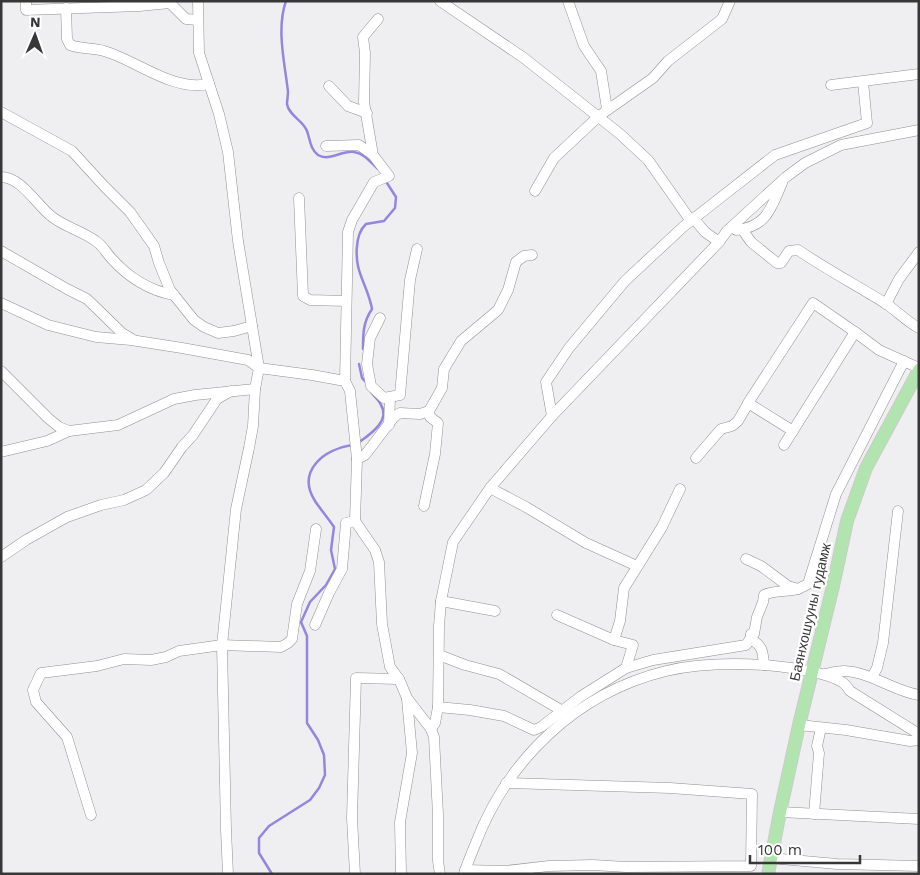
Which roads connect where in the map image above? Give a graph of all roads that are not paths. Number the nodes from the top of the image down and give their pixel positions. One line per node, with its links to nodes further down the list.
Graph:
1 (26, 1): 7 (street)
2 (198, 1): 9 (street)
3 (440, 1): 17 (street)
4 (568, 1): 17 (street)
5 (730, 1): 17 (street)
6 (169, 2): 7 (street); 9 (street)
7 (66, 8): 12 (street)
8 (378, 19): 16 (street)
9 (198, 20): 12 (street)
10 (919, 74): 11 (street)
11 (863, 82): 13 (street); 19 (street)
12 (209, 84): 40 (street)
13 (832, 85)
14 (329, 86): 16 (street)
15 (1, 112): 35 (street)
16 (367, 113): 21 (street)
17 (603, 113): 25 (street); 27 (street)
18 (919, 130): 22 (street)
19 (818, 140): 22 (street); 27 (street)
20 (326, 146): 21 (street)
21 (373, 154): 36 (street)
22 (805, 163): 24 (street)
23 (1, 177): 35 (street)
24 (783, 180): 28 (street); 29 (street)
25 (535, 191)
26 (299, 198): 36 (street)
27 (693, 220): 30 (street); 54 (street)
28 (742, 229): 29 (street); 38 (street)
29 (727, 230): 30 (street)
30 (719, 242): 54 (street)
31 (417, 249): 51 (street)
32 (1, 251): 43 (street)
33 (919, 252): 38 (street)
34 (532, 255): 53 (street)
35 (174, 295): 40 (street)
36 (346, 301): 48 (street)
37 (1, 303): 43 (street)
38 (886, 304): 41 (street)
39 (380, 318): 51 (street)
40 (252, 326): 45 (street)
41 (919, 328)
42 (855, 332): 44 (street); 52 (street); 57 (street)
43 (135, 340): 45 (street)
44 (904, 361): 46 (street); 71 (street)
45 (259, 368): 48 (street); 49 (street)
46 (919, 369): 82 (main road, Баянхошууны гудамж)
47 (1, 370): 56 (street)
48 (345, 381): 60 (street)
49 (255, 389): 50 (street); 78 (street)
50 (231, 391): 56 (street); 68 (street)
51 (390, 398): 55 (street)
52 (748, 403): 57 (street); 61 (street)
53 (429, 411): 55 (street); 64 (street)
54 (552, 416): 62 (street)
55 (389, 425): 60 (street)
56 (69, 431): 59 (street)
57 (793, 431): 58 (street)
58 (784, 445)
59 (1, 452)
60 (356, 456): 66 (street)
61 (696, 458)
62 (490, 488): 70 (street); 72 (street)
63 (680, 489): 70 (street)
64 (424, 506)
65 (898, 511): 83 (street)
66 (355, 520): 75 (street); 84 (street)
67 (316, 530): 78 (street)
68 (1, 557)
69 (746, 558): 71 (street)
70 (637, 566): 77 (street)
71 (798, 589): 76 (street)
72 (442, 601): 73 (street); 79 (street)
73 (495, 611)
74 (557, 615): 77 (street)
75 (315, 626)
76 (750, 639): 80 (street); 81 (street)
77 (614, 640): 81 (street)
78 (222, 645): 99 (street); 104 (street)
79 (439, 656): 87 (street); 88 (street)
80 (764, 665): 82 (street); 95 (street)
81 (626, 668): 88 (street)
82 (816, 674): 83 (street); 89 (main road, Баянхошууны гудамж); 93 (street)
83 (872, 677): 85 (street)
84 (399, 679): 86 (street); 105 (street)
85 (919, 695)
86 (407, 698): 91 (street); 106 (street)
87 (438, 707): 91 (street); 92 (street)
88 (561, 710): 92 (street)
89 (799, 725): 90 (street); 97 (main road, Баянхошууны гудамж)
90 (821, 728): 94 (street); 98 (street)
91 (431, 729): 107 (street)
92 (534, 730): 95 (street)
93 (919, 734)
94 (919, 740)
95 (531, 750): 96 (street)
96 (506, 783): 103 (street); 103 (street)
97 (780, 812): 98 (street); 101 (main road, Баянхошууны гудамж)
98 (814, 814): 100 (street)
99 (91, 815)
100 (919, 819)
101 (770, 858): 102 (street); 108 (main road, Баянхошууны гудамж)
102 (919, 866)
103 (465, 872)
104 (228, 874)
105 (355, 874)
106 (400, 874)
107 (440, 874)
108 (768, 874)

